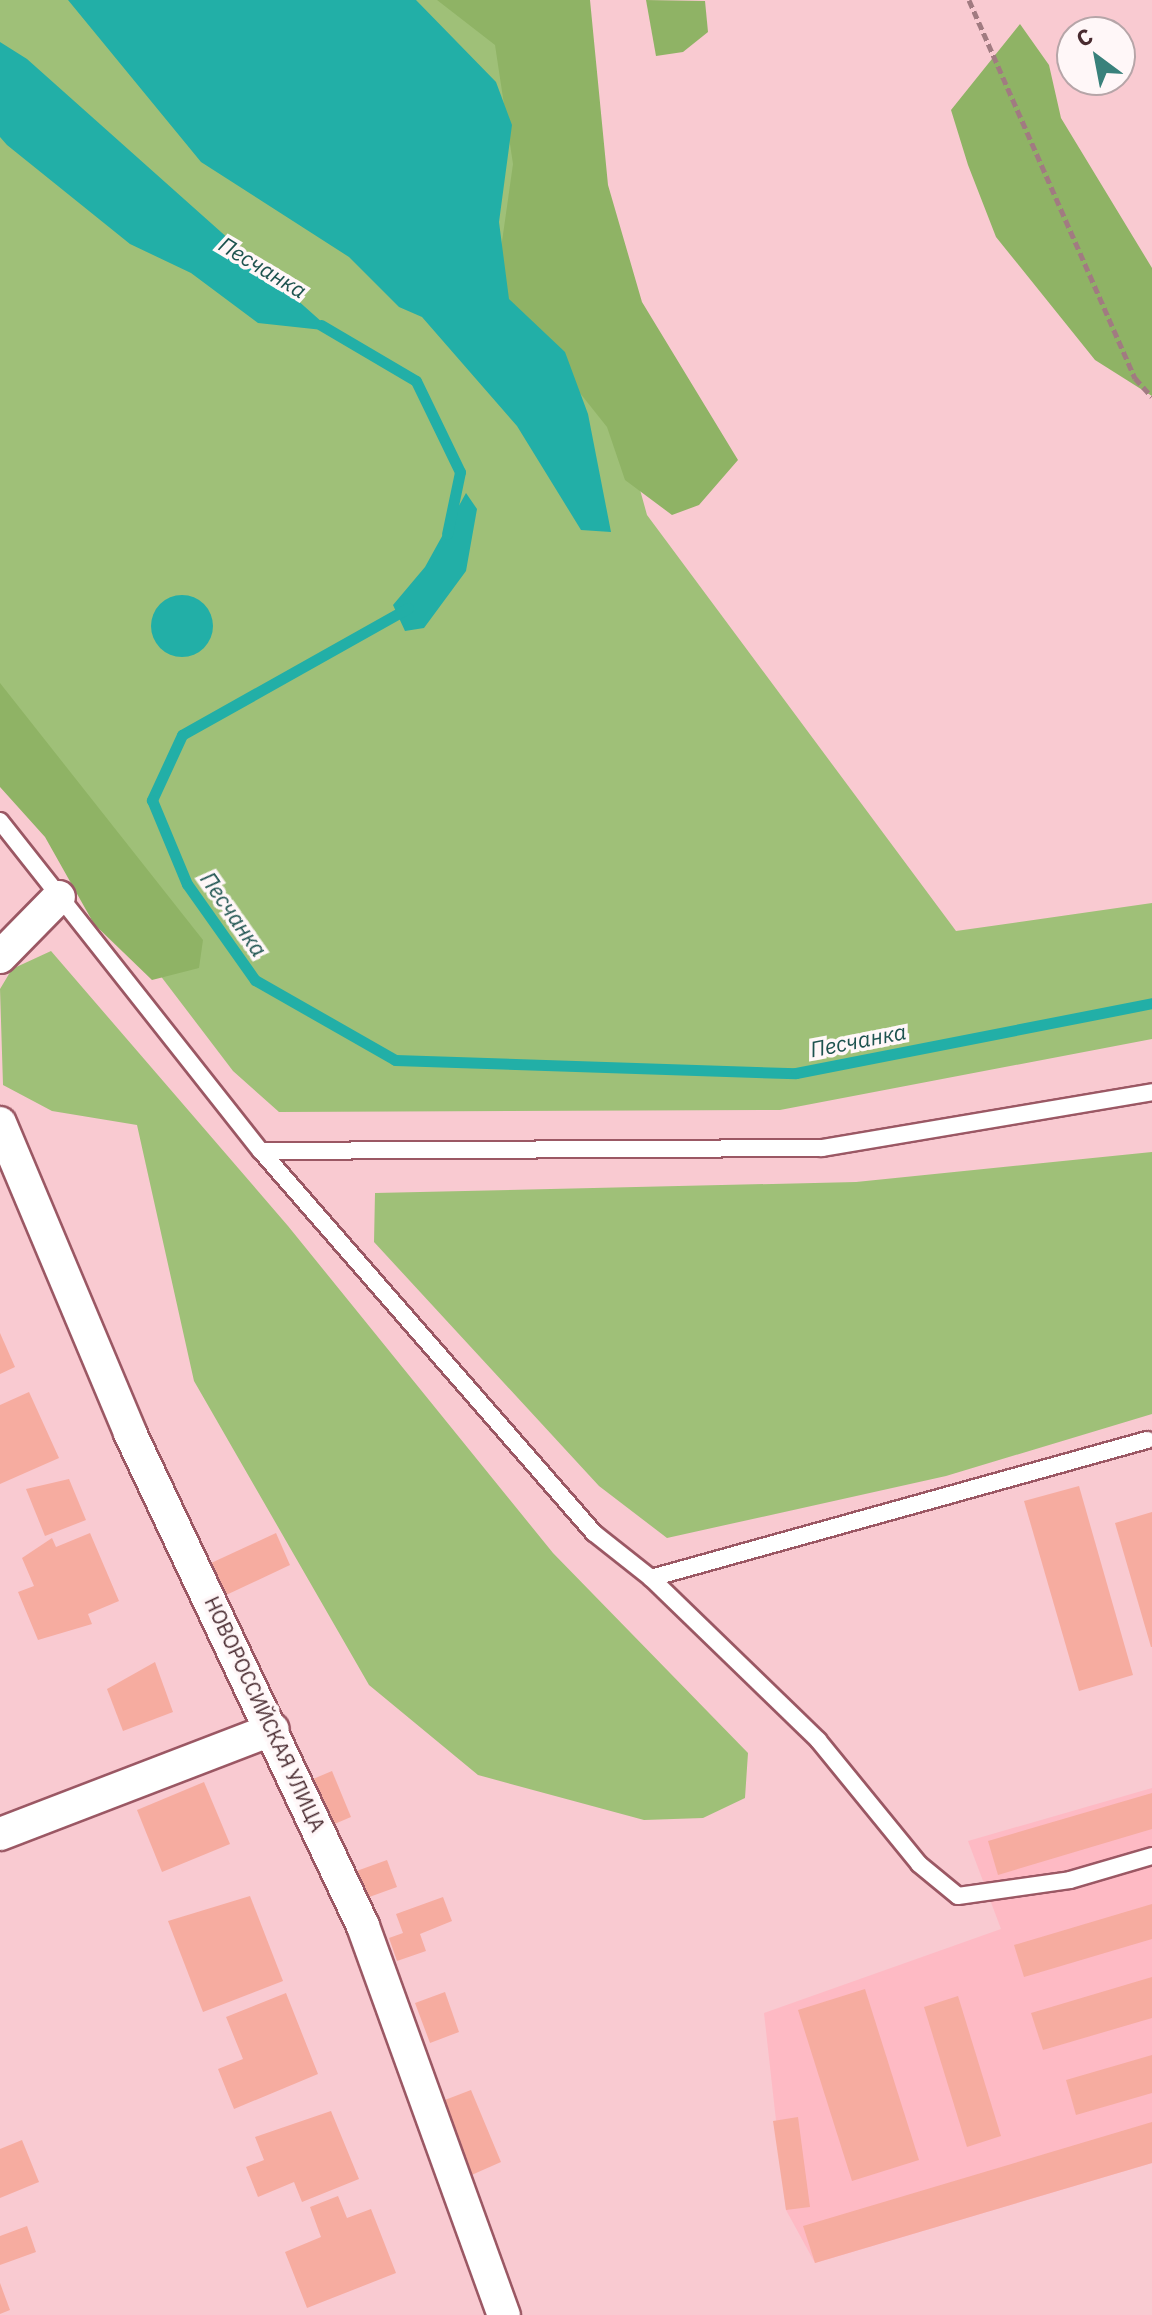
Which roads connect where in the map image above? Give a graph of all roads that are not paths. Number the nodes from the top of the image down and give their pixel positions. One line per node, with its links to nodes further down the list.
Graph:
1 (0, 821): 2 (lane)
2 (59, 897): 3 (street); 6 (lane)
3 (0, 957)
4 (1152, 1092): 6 (lane)
5 (0, 1123): 9 (street, НОВОРОССИЙСКАЯ УЛИЦА)
6 (261, 1151): 8 (lane)
7 (1147, 1440): 8 (lane)
8 (651, 1578): 11 (lane)
9 (273, 1729): 10 (street); 12 (street, НОВОРОССИЙСКАЯ УЛИЦА)
10 (0, 1834)
11 (1152, 1856)
12 (504, 2315)

